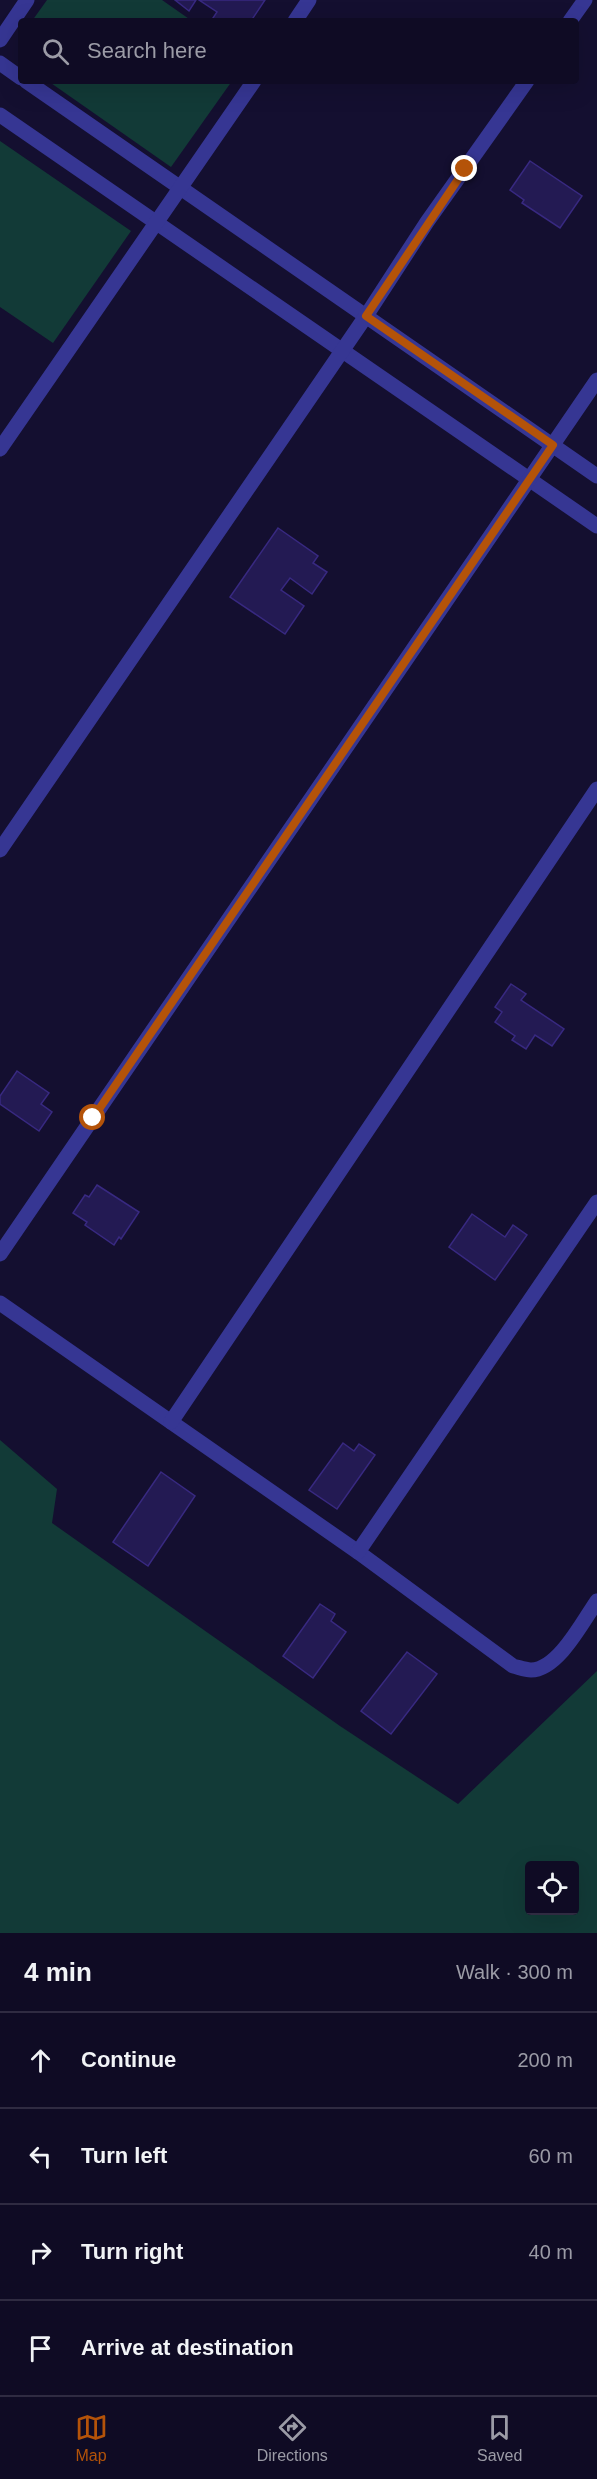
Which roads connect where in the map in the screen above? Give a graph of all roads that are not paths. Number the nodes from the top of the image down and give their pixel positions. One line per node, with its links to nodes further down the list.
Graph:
1 (27, 0): 6 (street)
2 (309, 0): 4 (street)
3 (585, 0): 5 (street)
4 (297, 18)
5 (572, 18)
6 (0, 40)
7 (0, 63): 8 (street)
8 (18, 76)
9 (30, 84): 13 (street)
10 (252, 84): 13 (street)
11 (526, 84): 15 (street)
12 (0, 115): 14 (street)
13 (181, 188): 14 (street); 15 (street)
14 (157, 222): 16 (street); 19 (street)
15 (366, 316): 16 (street); 18 (street)
16 (342, 350): 21 (street); 24 (street)
17 (597, 380): 18 (street)
18 (553, 445): 20 (street); 21 (street)
19 (0, 449)
20 (597, 476)
21 (530, 479): 22 (street); 26 (street)
22 (597, 526)
23 (597, 789): 28 (street)
24 (0, 850)
25 (597, 1202): 29 (street)
26 (0, 1254)
27 (0, 1303): 28 (street)
28 (171, 1422): 29 (street)
29 (358, 1552): 30 (street)
30 (597, 1601)

